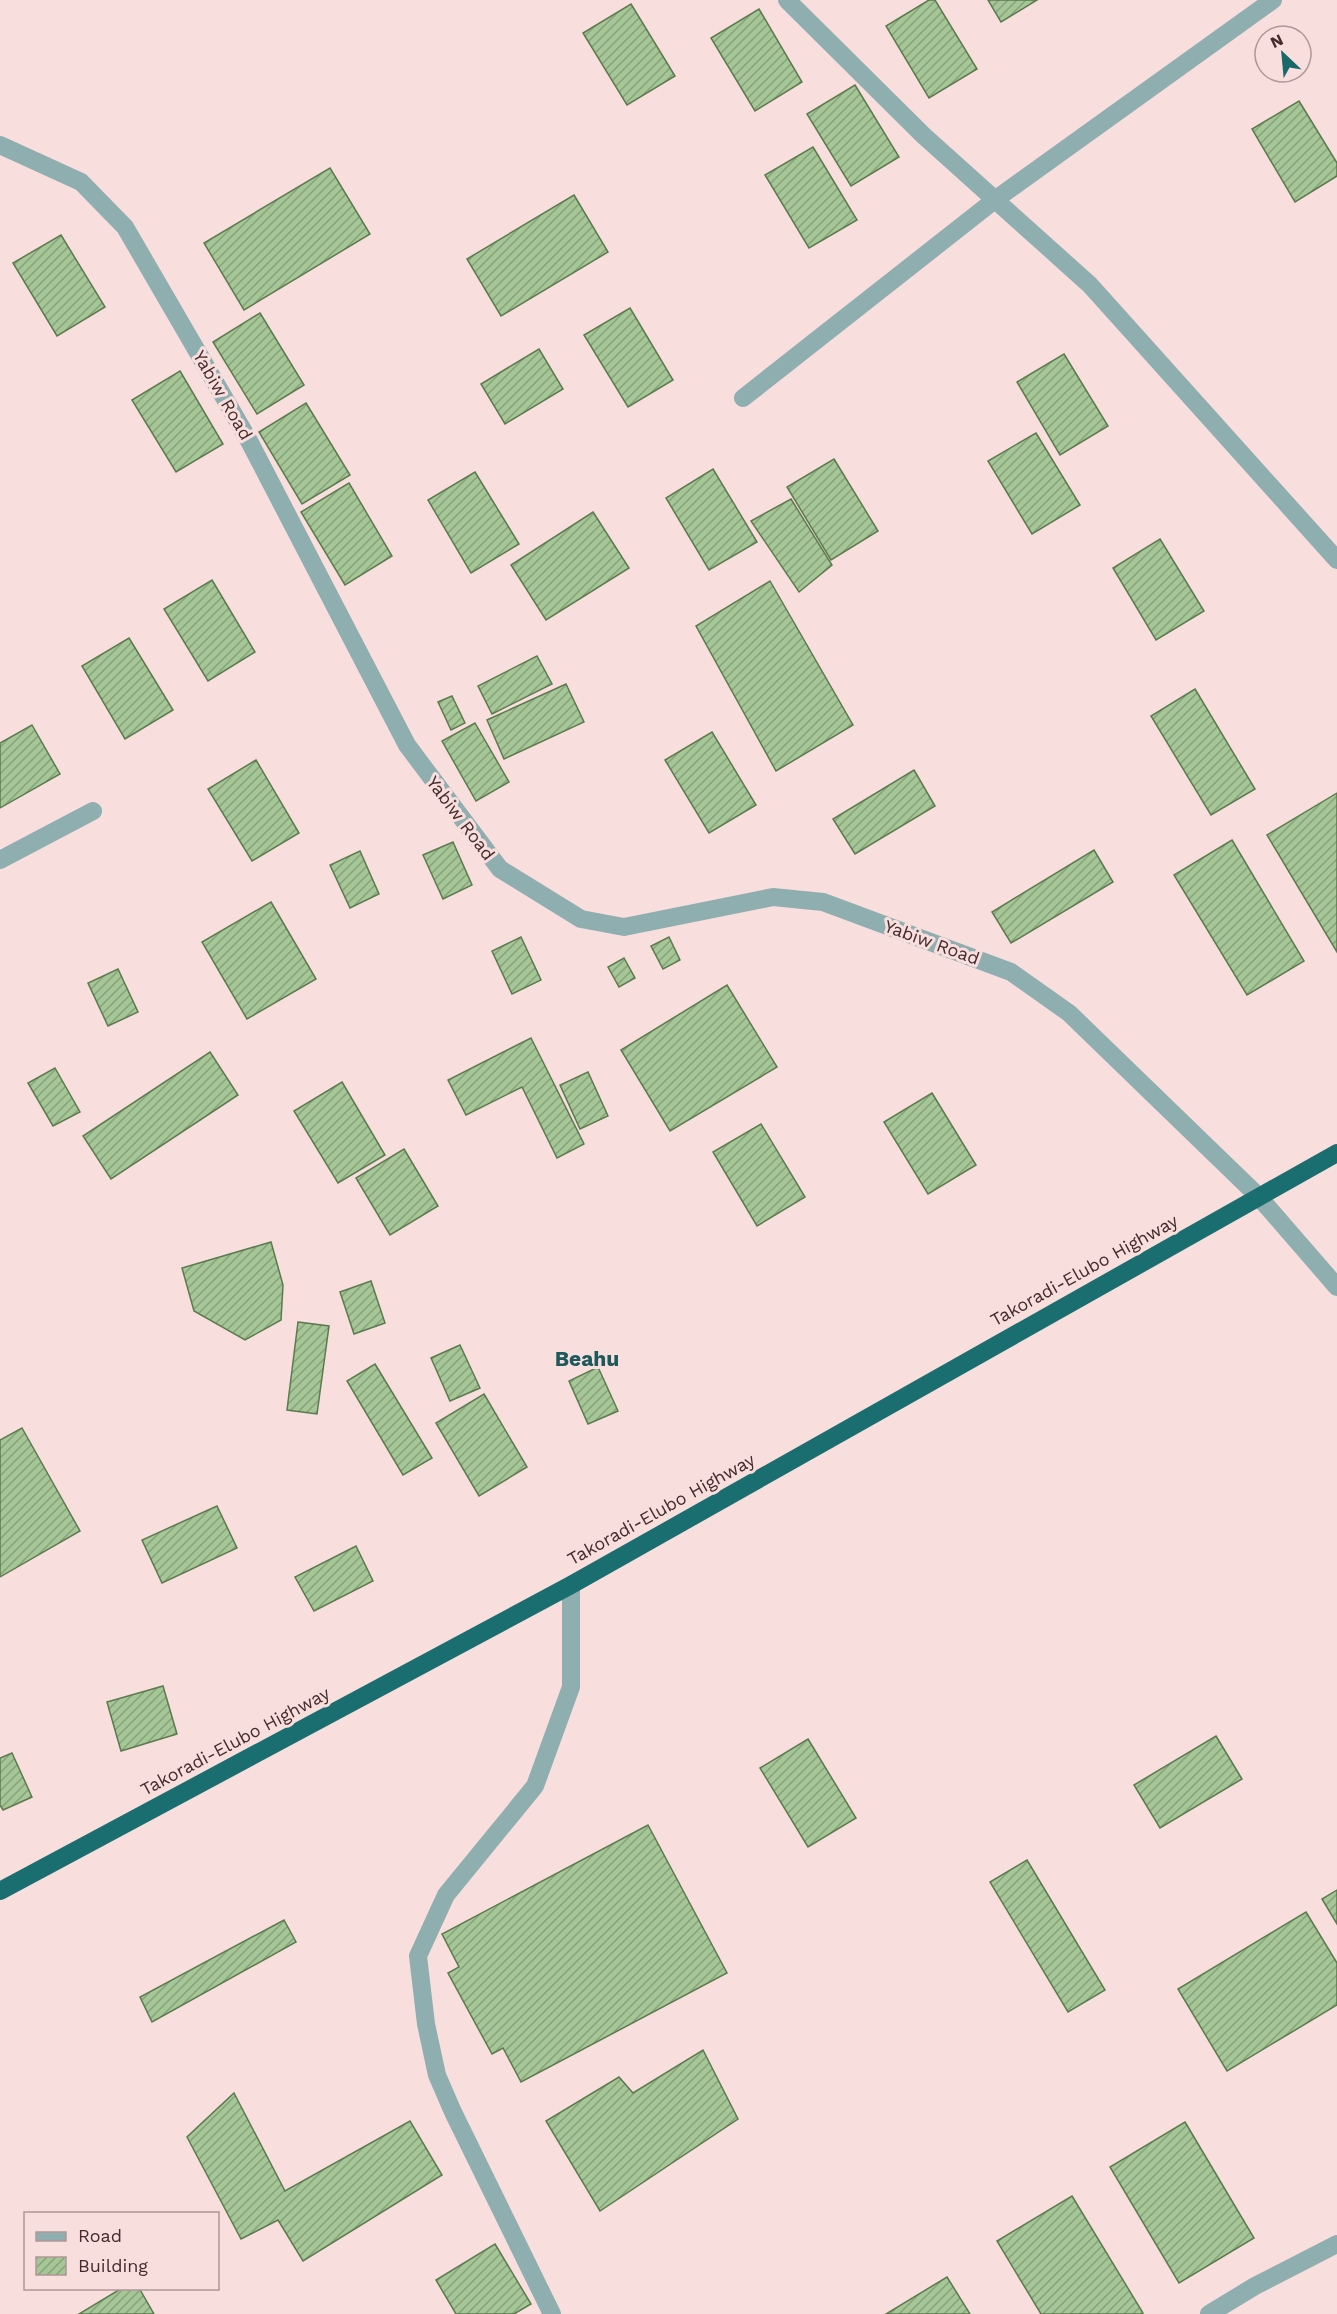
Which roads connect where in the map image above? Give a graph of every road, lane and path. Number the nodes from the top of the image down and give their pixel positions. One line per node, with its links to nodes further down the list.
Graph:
1 (787, 0): 4 (street)
2 (1273, 0): 4 (street)
3 (0, 145): 10 (street, Yabiw Road)
4 (996, 199): 5 (street); 6 (street)
5 (743, 398)
6 (1337, 560)
7 (93, 811): 8 (street)
8 (0, 860)
9 (1337, 1153): 10 (highway, Takoradi-Elubo Highway)
10 (1258, 1196): 11 (street, Yabiw Road); 12 (highway, Takoradi-Elubo Highway)
11 (1337, 1287)
12 (571, 1585): 13 (highway, Takoradi-Elubo Highway); 15 (street)
13 (0, 1891)
14 (1337, 2244): 16 (street)
15 (552, 2314)
16 (1209, 2314)

